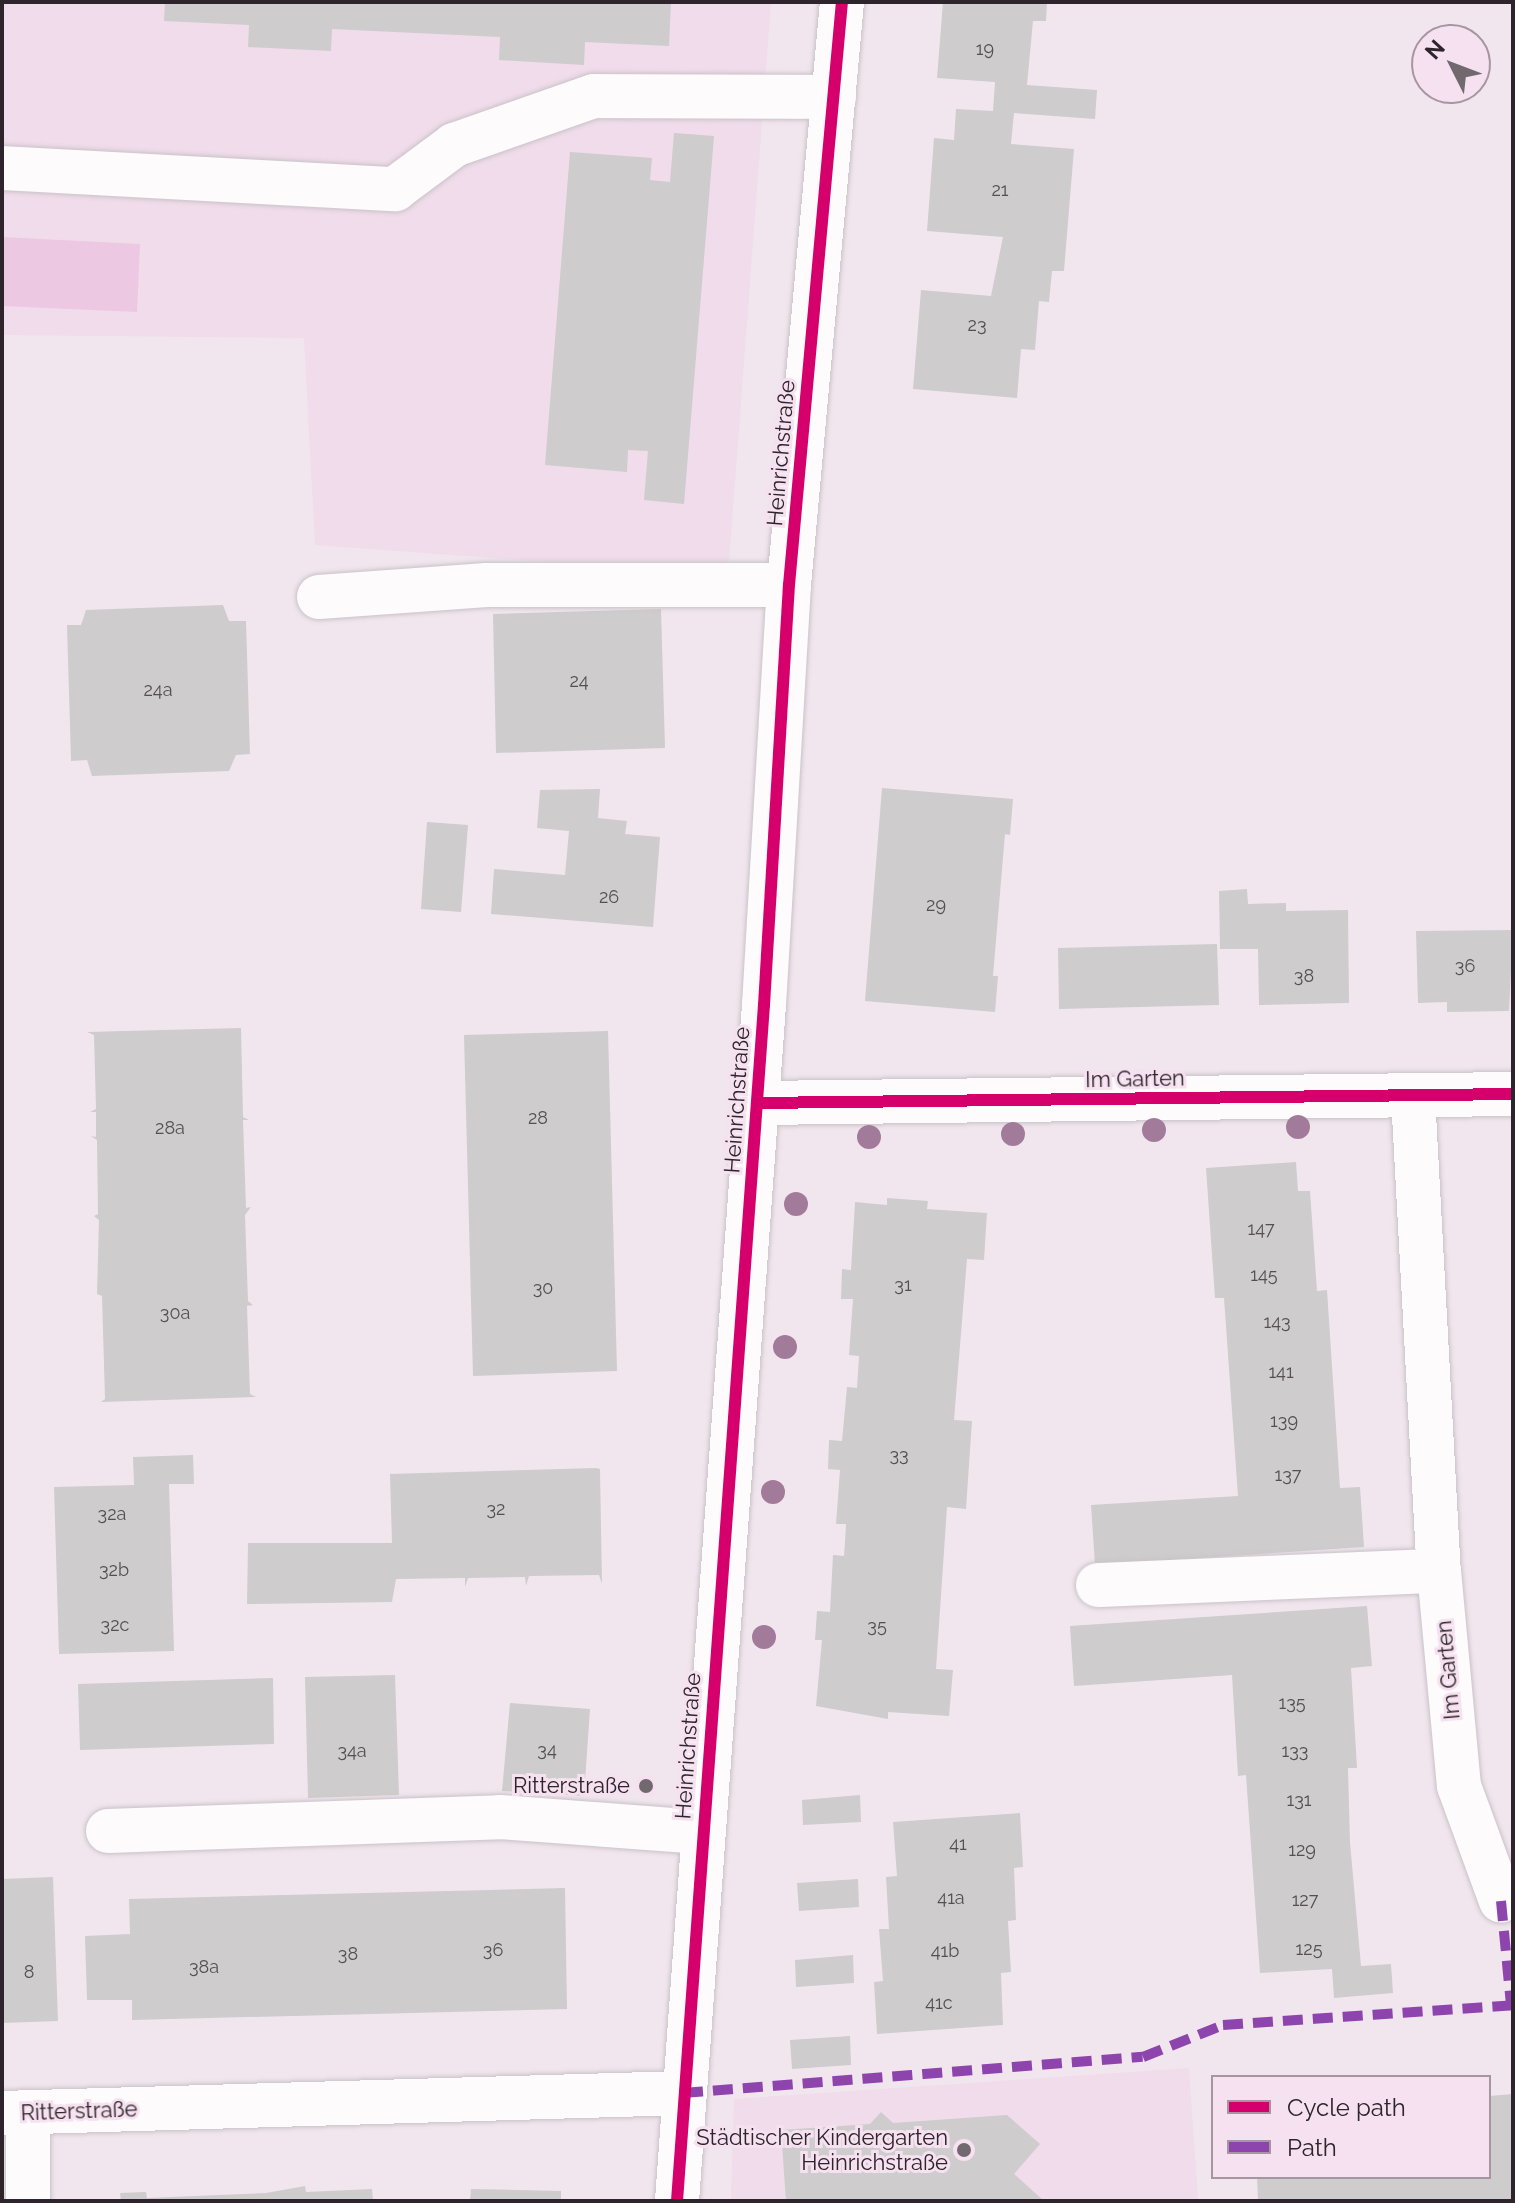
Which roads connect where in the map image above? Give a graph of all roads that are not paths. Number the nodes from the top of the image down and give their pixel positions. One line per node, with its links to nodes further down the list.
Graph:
1 (842, 2): 2 (street, Heinrichstraße)
2 (834, 97): 3 (street); 4 (street, Heinrichstraße)
3 (2, 168)
4 (789, 585): 5 (street); 8 (street, Heinrichstraße)
5 (319, 597)
6 (1513, 1094): 7 (street, Im Garten)
7 (1413, 1096): 8 (street, Im Garten); 9 (street, Im Garten)
8 (757, 1103): 12 (street, Heinrichstraße)
9 (1439, 1571): 10 (street); 13 (street, Im Garten)
10 (1098, 1585)
11 (108, 1831): 12 (street)
12 (701, 1832): 14 (street, Heinrichstraße)
13 (1501, 1901)
14 (683, 2093): 15 (street, Ritterstraße); 17 (street, Heinrichstraße)
15 (15, 2113): 16 (street)
16 (28, 2201)
17 (677, 2201)

